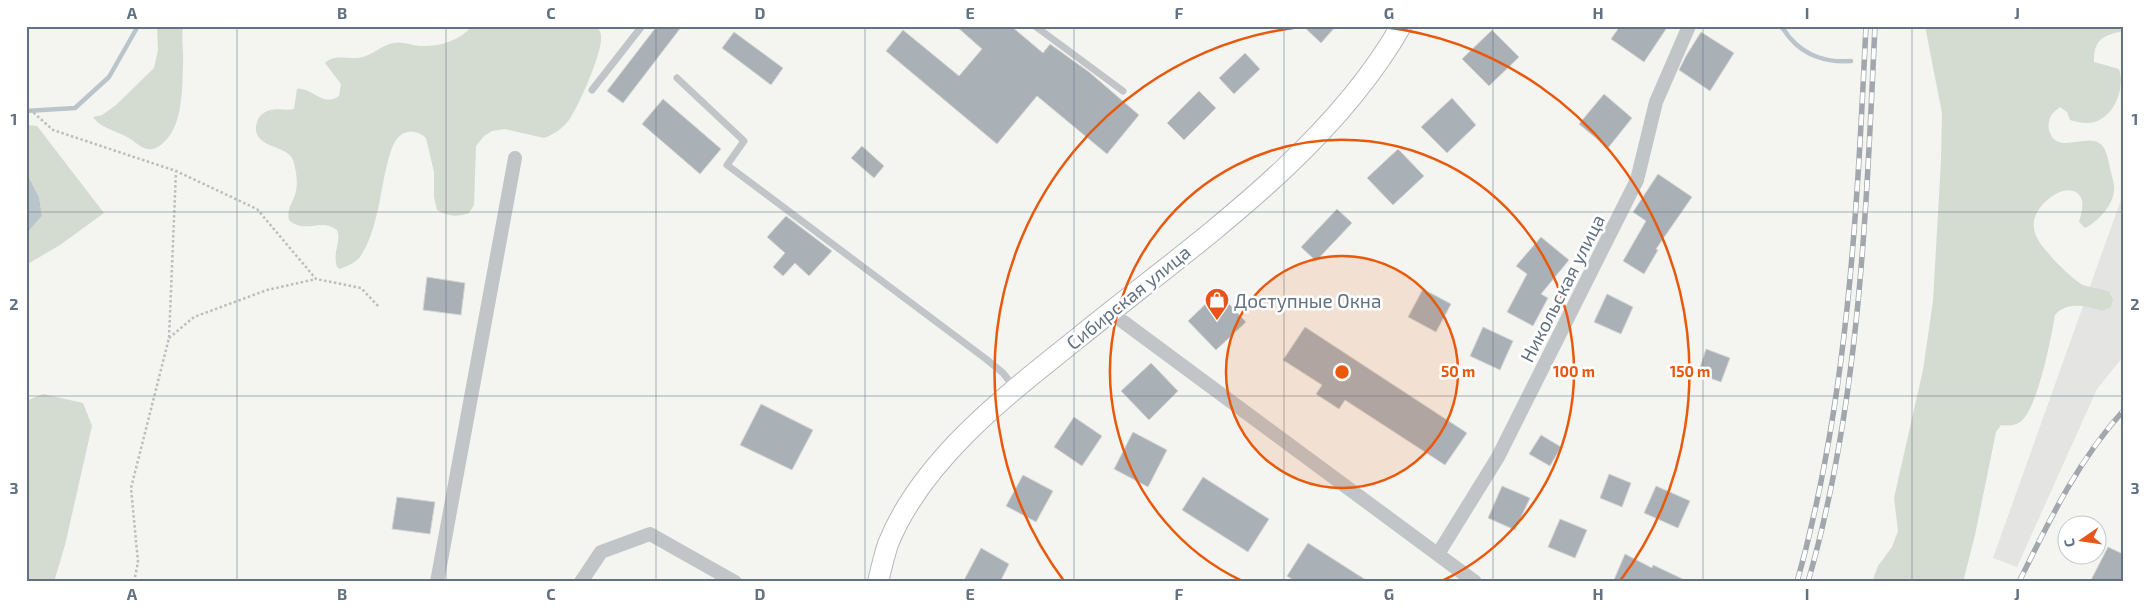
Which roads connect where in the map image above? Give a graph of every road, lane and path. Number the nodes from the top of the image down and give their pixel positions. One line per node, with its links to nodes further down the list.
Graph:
1 (642, 26): 6 (lane)
2 (1034, 26): 7 (lane)
3 (1401, 26): 13 (street, Сибирская улица)
4 (1690, 26): 16 (street, Никольская улица)
5 (677, 78): 15 (lane)
6 (592, 90)
7 (1123, 91)
8 (26, 106): 10 (path)
9 (515, 158): 18 (street)
10 (176, 171): 11 (path); 14 (path)
11 (316, 279): 12 (path); 14 (path)
12 (379, 307)
13 (1110, 312): 15 (street, Сибирская улица); 16 (street)
14 (168, 338): 17 (path)
15 (1015, 389): 21 (street, Сибирская улица)
16 (1438, 554): 22 (street)
17 (134, 582)
18 (437, 582)
19 (581, 582): 20 (street)
20 (734, 582)
21 (878, 582)
22 (1475, 582)

